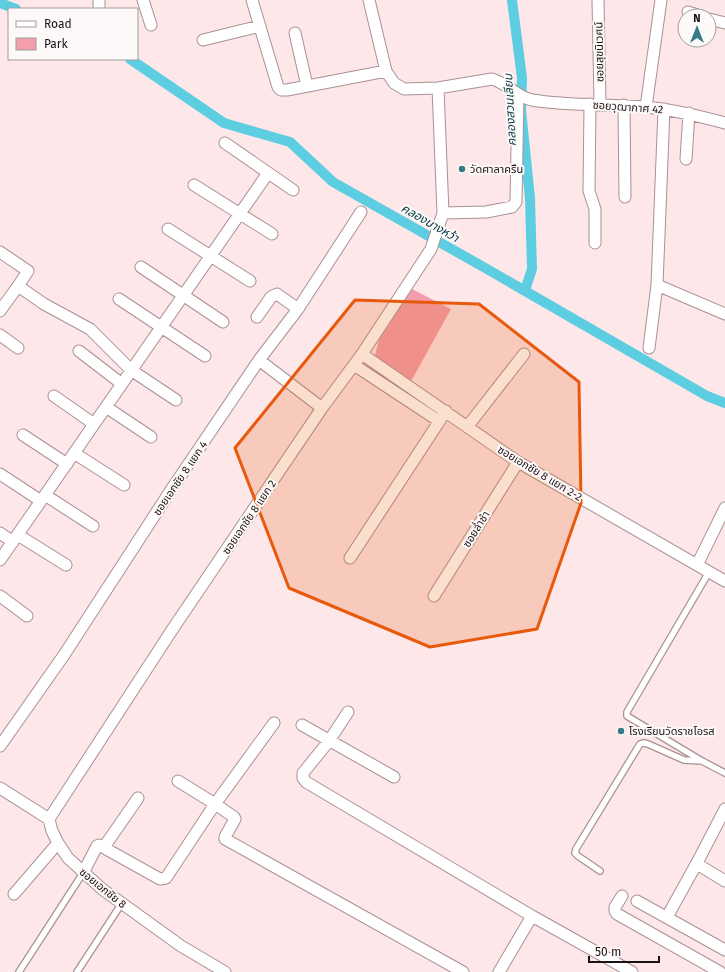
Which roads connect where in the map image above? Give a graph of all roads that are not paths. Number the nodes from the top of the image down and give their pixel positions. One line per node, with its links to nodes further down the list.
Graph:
1 (143, 0): 6 (street)
2 (252, 0): 7 (street)
3 (369, 0): 10 (street)
4 (598, 0): 14 (street, ซอยสุขนิเวศน์)
5 (661, 0): 16 (street)
6 (151, 25)
7 (260, 26): 9 (street); 11 (street)
8 (295, 33): 11 (street)
9 (203, 40)
10 (386, 71): 11 (street); 12 (street)
11 (307, 86)
12 (438, 88): 13 (street); 27 (street)
13 (519, 94): 14 (street, ซอยวุฒากาศ 42); 27 (street)
14 (595, 104): 15 (street, ซอยวุฒากาศ 42); 31 (street, ซอยสุขนิเวศน์)
15 (624, 105): 16 (street, ซอยวุฒากาศ 42); 25 (street)
16 (646, 107): 17 (street, ซอยวุฒากาศ 42)
17 (664, 109): 18 (street, ซอยวุฒากาศ 42); 36 (street)
18 (689, 113): 19 (street, ซอยวุฒากาศ 42); 21 (street)
19 (725, 122)
20 (226, 143): 22 (street)
21 (686, 159)
22 (268, 173): 24 (street); 28 (street)
23 (194, 185): 28 (street)
24 (293, 190)
25 (625, 197)
26 (361, 212): 40 (street, ซอยเอกชัย 8 แยก 4)
27 (444, 213): 50 (street, ซอยเอกชัย 8 แยก 2)
28 (240, 214): 30 (street); 33 (street)
29 (168, 229): 33 (street)
30 (272, 234)
31 (595, 243)
32 (0, 252): 37 (street)
33 (211, 256): 35 (street); 38 (street)
34 (141, 267): 38 (street)
35 (250, 281)
36 (657, 285): 42 (street); 48 (street)
37 (18, 286): 41 (street); 55 (street)
38 (183, 295): 44 (street); 45 (street)
39 (119, 300): 45 (street)
40 (298, 309): 43 (street); 53 (street, ซอยเอกชัย 8 แยก 4)
41 (0, 311)
42 (725, 314)
43 (257, 317)
44 (223, 322)
45 (161, 327): 52 (street); 55 (street)
46 (0, 335): 47 (street)
47 (18, 348)
48 (649, 348)
49 (79, 351): 56 (street)
50 (362, 354): 54 (street, ซอยเอกชัย 8 แยก 2); 61 (street, ซอยเอกชัย 8 แยก 2-2)
51 (524, 354): 63 (street)
52 (205, 356)
53 (259, 360): 60 (street); 89 (street, ซอยเอกชัย 8 แยก 4)
54 (354, 365): 60 (street, ซอยเอกชัย 8 แยก 2); 61 (street)
55 (131, 370): 56 (street); 58 (street)
56 (122, 384): 59 (street)
57 (54, 396): 62 (street)
58 (176, 400)
59 (106, 406): 62 (street); 65 (street)
60 (322, 408): 98 (street, ซอยเอกชัย 8 แยก 2)
61 (443, 416): 63 (street, ซอยเอกชัย 8 แยก 2-2); 76 (street)
62 (94, 424): 66 (street)
63 (467, 427): 67 (street, ซอยเอกชัย 8 แยก 2-2)
64 (23, 435): 68 (street)
65 (150, 437)
66 (74, 453): 68 (street); 70 (street)
67 (518, 462): 79 (street, ซอยเอกชัย 8 แยก 2-2); 83 (street, ซอยล่ำชำ)
68 (66, 464): 71 (street)
69 (0, 474): 71 (street)
70 (124, 485)
71 (43, 498): 73 (street); 75 (street)
72 (725, 508): 79 (street)
73 (93, 526)
74 (0, 534): 75 (street)
75 (15, 539): 77 (street); 78 (street)
76 (350, 558)
77 (0, 560)
78 (66, 565)
79 (697, 565): 80 (street, ซอยเอกชัย 8 แยก 2-2)
80 (709, 572): 81 (street, ซอยเอกชัย 8 แยก 2-2); 90 (lane)
81 (725, 581)
82 (0, 596): 84 (street)
83 (434, 596)
84 (27, 616)
85 (348, 712): 88 (street)
86 (274, 723): 96 (street)
87 (302, 725): 88 (street)
88 (329, 741): 92 (street); 109 (street)
89 (0, 746)
90 (702, 761): 91 (lane); 102 (lane)
91 (725, 773)
92 (394, 778)
93 (178, 781): 96 (street)
94 (0, 788): 98 (street)
95 (138, 798): 100 (street)
96 (215, 804): 100 (street); 116 (street)
97 (725, 809): 101 (street)
98 (49, 819): 99 (street, ซอยเอกชัย 8)
99 (58, 843): 103 (street, ซอยเอกชัย 8); 105 (street)
100 (104, 846): 103 (street)
101 (696, 864): 104 (street); 110 (street)
102 (600, 871)
103 (83, 873): 108 (street, ซอยเอกชัย 8); 113 (lane)
104 (725, 881)
105 (14, 894)
106 (622, 896): 118 (street)
107 (637, 901): 110 (street)
108 (122, 903): 114 (lane); 115 (street, ซอยเอกชัย 8)
109 (532, 916): 112 (street); 117 (street)
110 (667, 917): 111 (street)
111 (725, 950)
112 (503, 971)
113 (19, 972)
114 (77, 972)
115 (225, 972)
116 (463, 972)
117 (632, 972)
118 (720, 972)

